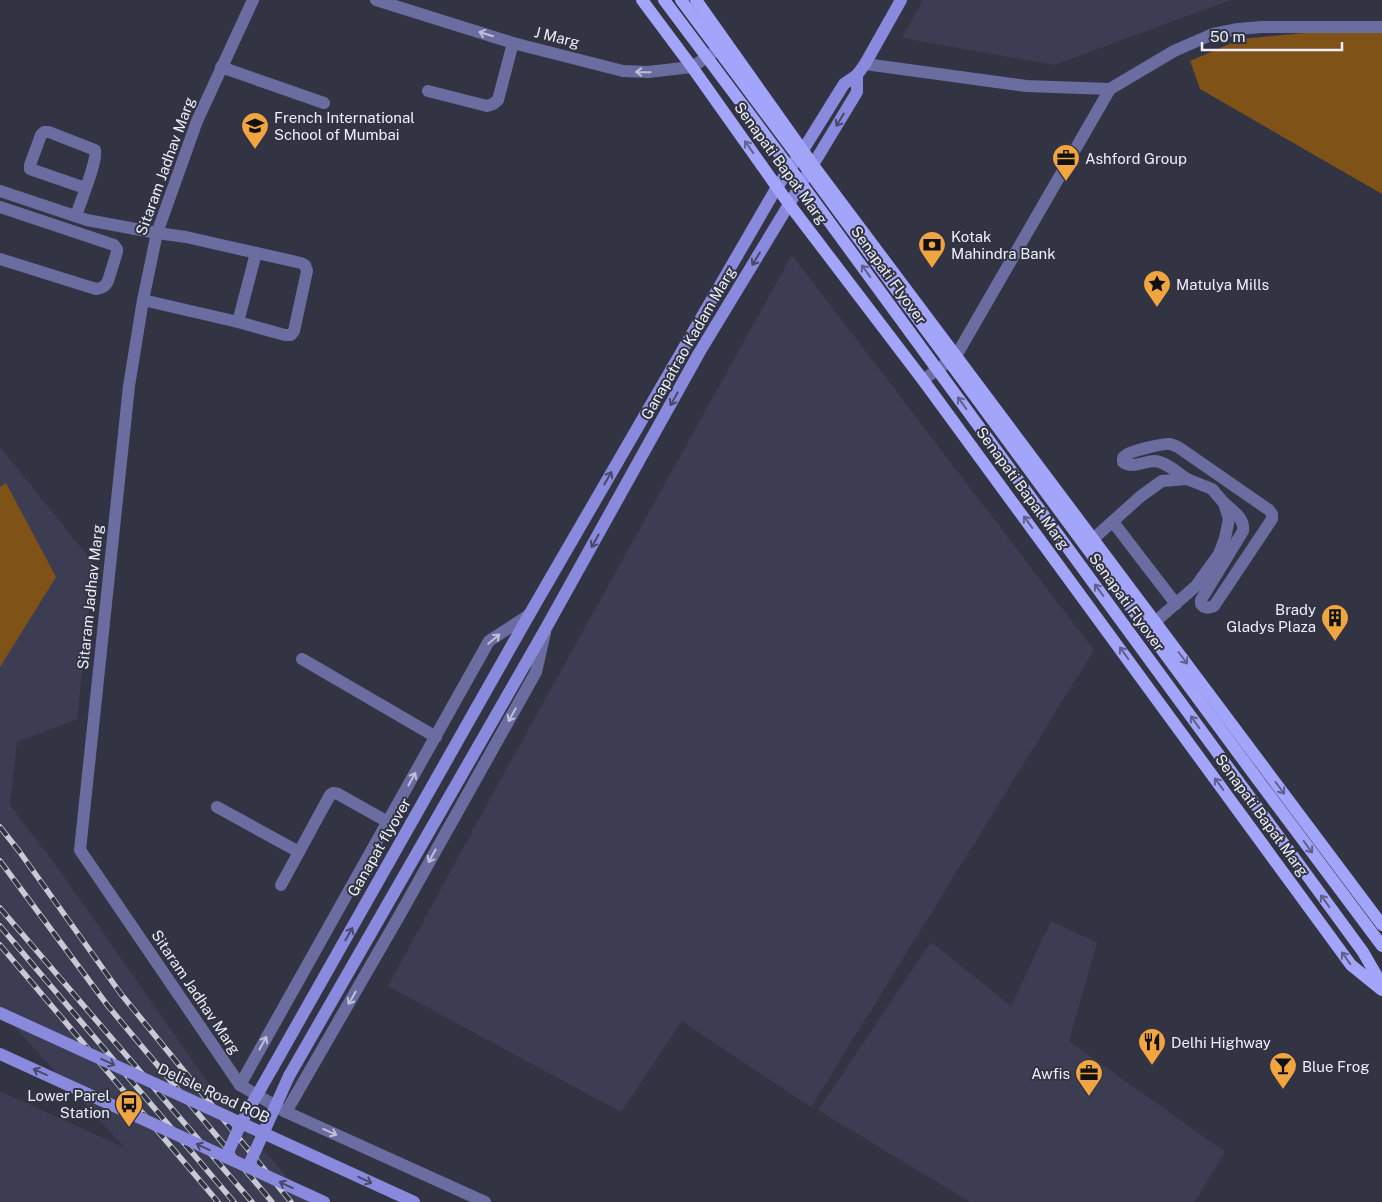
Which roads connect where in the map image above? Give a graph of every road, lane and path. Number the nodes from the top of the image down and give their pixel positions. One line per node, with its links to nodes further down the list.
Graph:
1 (253, 0): 13 (street, Sitaram Jadhav Marg)
2 (376, 0): 9 (street, J Marg, one-way to 2)
3 (642, 0): 12 (main road, Senapati Bapat Marg)
4 (664, 0): 56 (main road, Senapati Flyover, one-way to 4, bridge)
5 (681, 0): 55 (main road, Senapati Flyover, one-way to 55, bridge)
6 (696, 0): 10 (main road, Senapati Bapat Marg)
7 (901, 0): 11 (main road, Ganapatrao Kadam Marg)
8 (1382, 27): 15 (street)
9 (513, 43): 12 (street, J Marg, one-way to 9); 16 (street)
10 (727, 44): 12 (street, J Marg); 18 (main road, Senapati Bapat Marg)
11 (865, 64): 14 (main road, Ganapatrao Kadam Marg); 15 (street)
12 (692, 67): 20 (main road, Senapati Bapat Marg, one-way to 12)
13 (219, 72): 17 (street); 26 (street, Sitaram Jadhav Marg)
14 (857, 76): 18 (main road, Ganapatrao Kadam Marg); 19 (main road, Ganapatrao Kadam Marg, one-way to 19)
15 (1110, 89): 36 (street)
16 (428, 91)
17 (324, 103)
18 (803, 150): 19 (main road, Senapati Bapat Marg); 20 (main road, Ganapatrao Kadam Marg)
19 (813, 165): 23 (main road, Ganapatrao Kadam Marg); 36 (main road, Senapati Bapat Marg)
20 (777, 187): 23 (main road, Senapati Bapat Marg); 30 (main road, Ganapatrao Kadam Marg)
21 (85, 188): 21 (street); 25 (street)
22 (0, 191): 25 (street)
23 (789, 204): 31 (main road, Ganapatrao Kadam Marg, one-way to 31); 37 (main road, Senapati Bapat Marg)
24 (0, 207): 27 (street)
25 (81, 218): 26 (street); 27 (street)
26 (157, 233): 28 (street); 32 (street, Sitaram Jadhav Marg)
27 (82, 234): 29 (street)
28 (256, 253): 33 (street); 33 (street)
29 (0, 259)
30 (721, 283): 31 (main road); 34 (main road, Ganapatrao Kadam Marg)
31 (736, 292): 35 (main road, Ganapatrao Kadam Marg)
32 (143, 300): 33 (street); 60 (street, Sitaram Jadhav Marg)
33 (238, 322)
34 (685, 345): 35 (main road); 42 (main road, Ganapatrao Kadam Marg, one-way to 34)
35 (699, 353): 44 (main road, Ganapatrao Kadam Marg, one-way to 44)
36 (956, 356): 37 (street); 41 (main road, Senapati Bapat Marg)
37 (924, 380): 57 (main road, Senapati Bapat Marg, one-way to 37)
38 (1187, 478): 39 (street); 39 (street); 40 (street)
39 (1224, 503): 43 (street)
40 (1113, 522): 41 (street); 43 (street)
41 (1093, 539): 46 (main road, Senapati Bapat Marg)
42 (539, 598): 44 (main road); 45 (main road, Ganapatrao Kadam Marg)
43 (1176, 604): 46 (street)
44 (557, 608): 47 (main road, Ganapatrao Kadam Marg)
45 (529, 615): 49 (street, one-way to 45); 62 (main road, Ganapat flyover, one-way to 45, bridge)
46 (1156, 621): 54 (main road, Senapati Bapat Marg, one-way to 54)
47 (546, 628): 61 (street, one-way to 61); 63 (main road, bridge)
48 (302, 659): 49 (street)
49 (436, 737): 51 (street, one-way to 49)
50 (217, 807): 52 (street)
51 (388, 822): 52 (street); 60 (street, one-way to 51)
52 (299, 852): 53 (street)
53 (282, 885)
54 (1382, 925)
55 (1382, 946)
56 (1382, 985)
57 (1382, 990)
58 (0, 1013): 62 (main road, Delisle Road ROB, one-way to 62, bridge)
59 (0, 1054): 64 (main road, one-way to 59, bridge)
60 (240, 1085): 61 (street)
61 (286, 1112): 68 (street, one-way to 68)
62 (241, 1123): 63 (main road, Delisle Road ROB); 64 (main road, Ganapat flyover, bridge)
63 (263, 1133): 65 (main road, bridge); 67 (main road, Delisle Road ROB, one-way to 67)
64 (226, 1157): 65 (main road, bridge)
65 (248, 1167): 66 (main road, one-way to 65, bridge)
66 (324, 1202)
67 (414, 1202)
68 (485, 1202)

